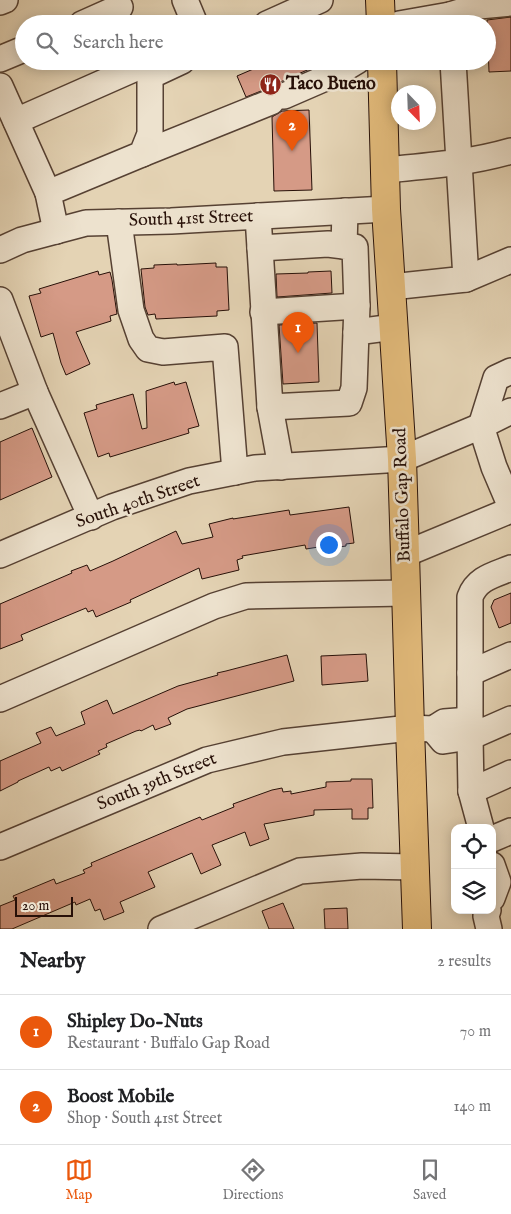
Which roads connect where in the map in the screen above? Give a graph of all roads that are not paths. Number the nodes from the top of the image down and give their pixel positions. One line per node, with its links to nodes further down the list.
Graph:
1 (5, 0): 5 (street)
2 (184, 0): 9 (street)
3 (320, 0): 10 (street)
4 (380, 0): 11 (main road)
5 (0, 2)
6 (511, 3): 12 (street)
7 (121, 10): 8 (street)
8 (107, 15)
9 (191, 15)
10 (287, 15)
11 (381, 15)
12 (461, 15)
13 (15, 53): 14 (street)
14 (0, 59)
15 (139, 70): 21 (street)
16 (146, 70): 23 (street)
17 (342, 70): 23 (street)
18 (382, 70): 25 (main road, Buffalo Gap Road)
19 (454, 70): 24 (street)
20 (0, 86): 21 (street)
21 (16, 121): 26 (street)
22 (511, 151): 24 (street)
23 (142, 154): 26 (street)
24 (460, 162): 25 (street); 36 (street)
25 (385, 170): 27 (main road, Buffalo Gap Road)
26 (48, 193): 31 (street)
27 (386, 209): 28 (street, South 41st Street); 37 (main road, Buffalo Gap Road)
28 (344, 211): 29 (street, South 41st Street); 32 (street)
29 (258, 216): 30 (street, South 41st Street); 33 (street)
30 (119, 222): 31 (street, South 41st Street); 52 (street)
31 (56, 231): 34 (street, South 41st Street)
32 (344, 246): 33 (street); 39 (street)
33 (260, 248): 40 (street)
34 (0, 250)
35 (511, 260): 36 (street)
36 (466, 279): 37 (street)
37 (391, 287): 41 (main road, Buffalo Gap Road)
38 (0, 300): 44 (street)
39 (357, 306): 40 (street); 42 (street)
40 (263, 312): 45 (street)
41 (394, 327): 42 (street); 49 (main road, Buffalo Gap Road)
42 (356, 332): 45 (street)
43 (511, 371): 48 (street)
44 (35, 392): 46 (street); 54 (street)
45 (269, 399): 51 (street)
46 (0, 406)
47 (511, 412): 48 (street, South 40th Street)
48 (481, 426): 49 (street, South 40th Street); 50 (street)
49 (402, 459): 51 (street, South 40th Street); 55 (main road, Buffalo Gap Road)
50 (503, 464): 53 (street)
51 (281, 467): 52 (street, South 40th Street)
52 (235, 472): 54 (street, South 40th Street)
53 (511, 509): 55 (street)
54 (90, 517): 56 (street, South 40th Street)
55 (406, 554): 58 (main road, Buffalo Gap Road)
56 (0, 555)
57 (511, 568): 60 (street)
58 (406, 592): 61 (street); 63 (main road, Buffalo Gap Road)
59 (511, 655): 60 (street)
60 (470, 673): 64 (street)
61 (0, 699)
62 (511, 719): 64 (street)
63 (421, 728): 64 (street); 70 (street, South 39th Street); 71 (main road, Buffalo Gap Road)
64 (470, 728): 66 (street)
65 (511, 773): 66 (street)
66 (471, 791): 67 (street)
67 (480, 824)
68 (511, 831): 69 (street)
69 (496, 837)
70 (0, 847)
71 (415, 867): 73 (street); 74 (main road, Buffalo Gap Road)
72 (487, 914): 75 (street)
73 (161, 929)
74 (417, 929)
75 (489, 929)

